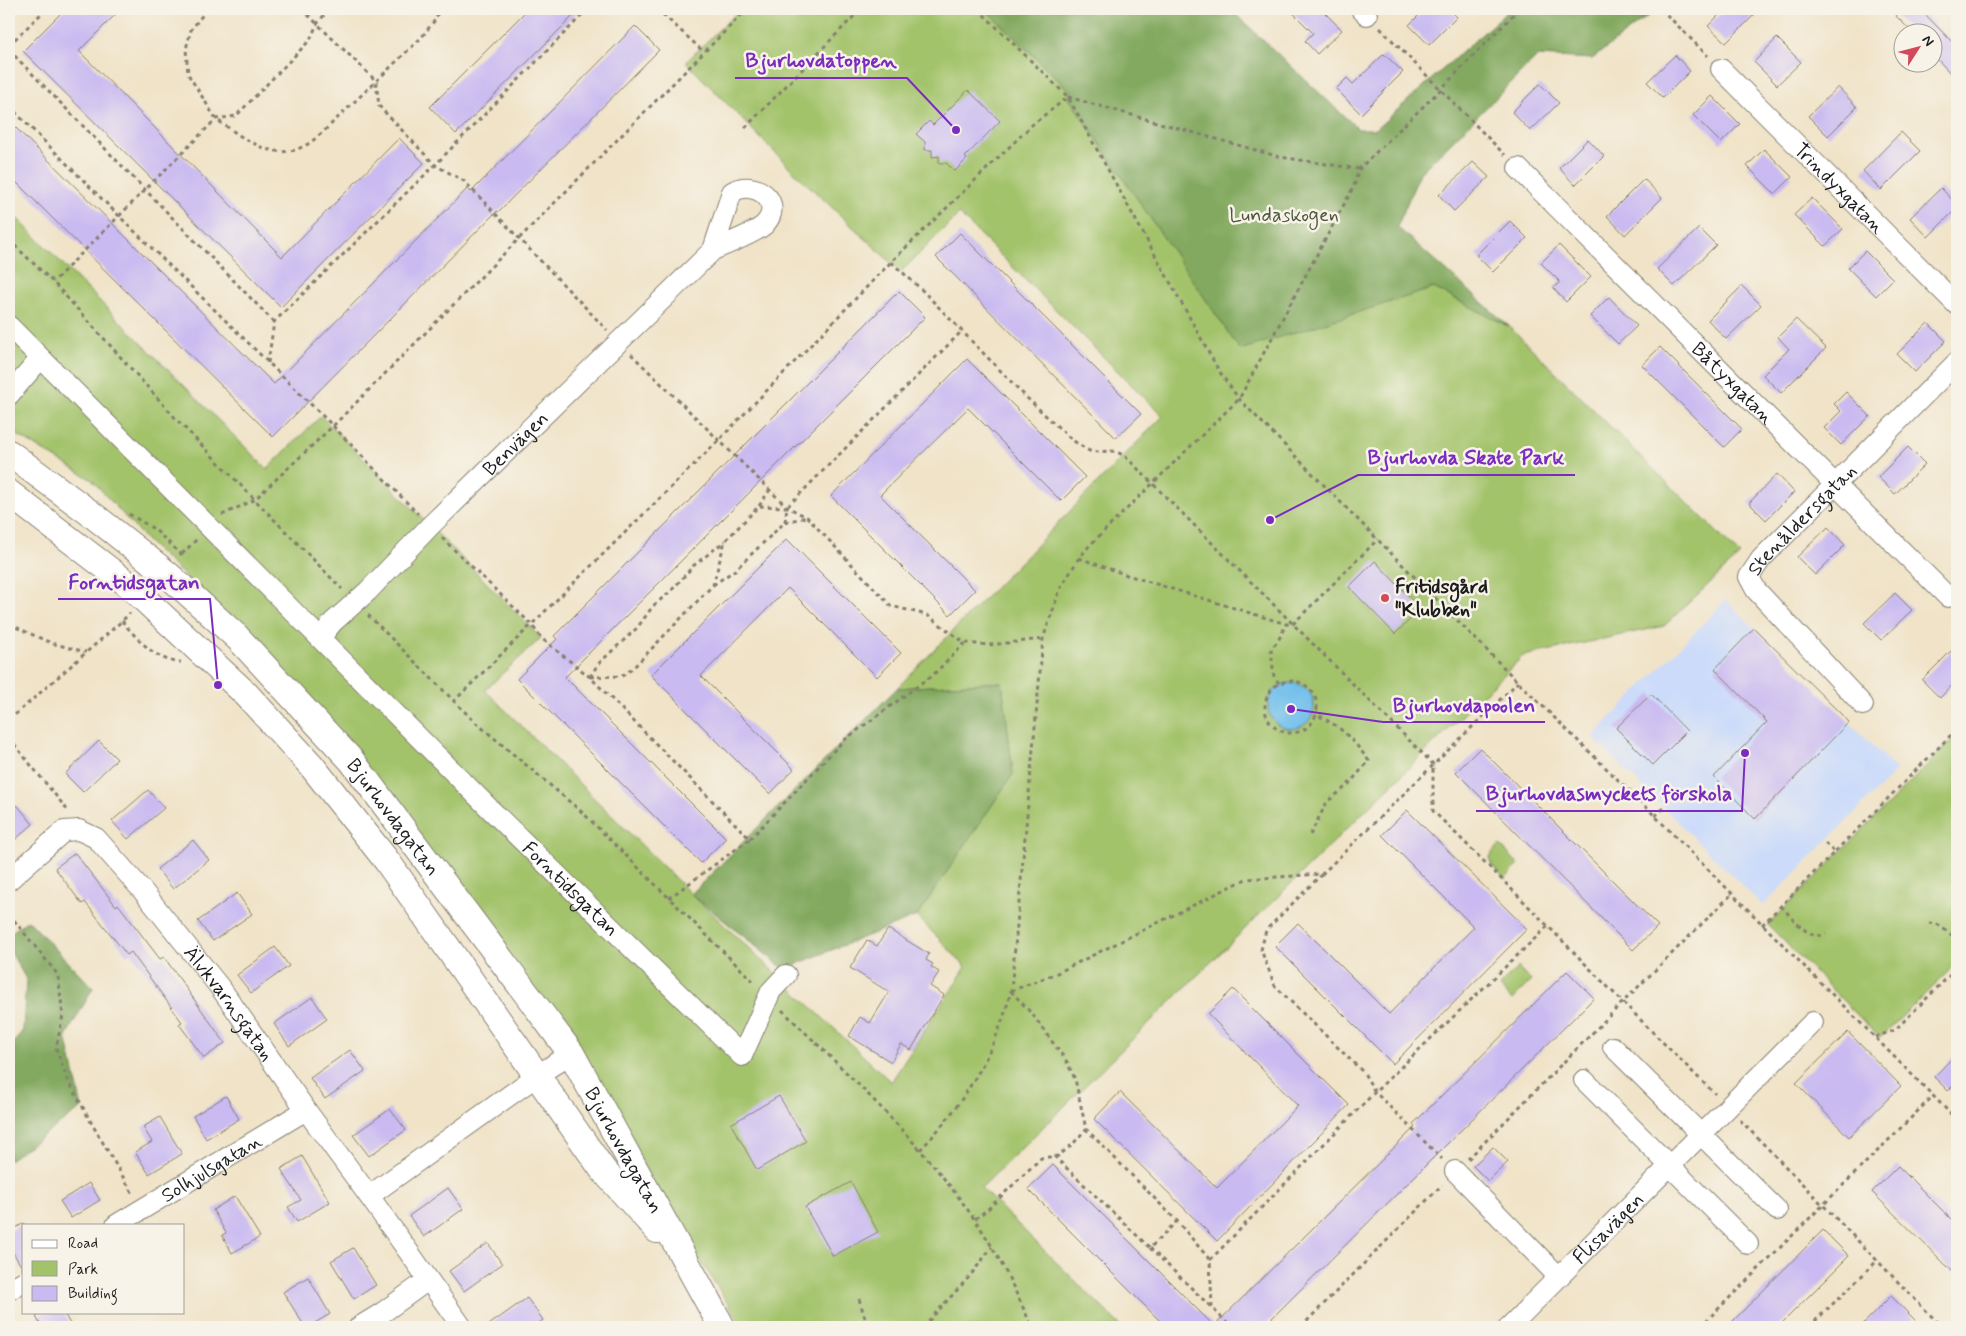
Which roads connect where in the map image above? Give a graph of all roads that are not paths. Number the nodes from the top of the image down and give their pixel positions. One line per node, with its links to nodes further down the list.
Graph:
1 (1721, 69): 4 (street, Trindyxgatan)
2 (1518, 168): 10 (street, Båtyxgatan)
3 (713, 250): 13 (street, Benvägen)
4 (1957, 305)
5 (9, 326): 6 (street, Forntidsgatan)
6 (40, 359): 8 (street); 13 (street, Forntidsgatan)
7 (1957, 362): 10 (street, Stenåldersgatan)
8 (9, 395)
9 (9, 453): 19 (main road, Bjurhovdagatan)
10 (1834, 484): 12 (street, Båtyxgatan); 14 (street, Stenåldersgatan)
11 (9, 492): 20 (main road, Bjurhovdagatan)
12 (1948, 597)
13 (320, 638): 16 (street, Forntidsgatan)
14 (1863, 705)
15 (9, 880): 22 (street, Älvkvarnsgatan)
16 (786, 975)
17 (1813, 1022): 23 (street, Flisavägen)
18 (1613, 1047): 23 (street)
19 (572, 1053): 20 (street); 30 (main road, Bjurhovdagatan)
20 (538, 1075): 26 (street); 30 (main road, Bjurhovdagatan)
21 (1584, 1080): 24 (street)
22 (306, 1110): 26 (street, Älvkvarnsgatan); 28 (street, Solhjulsgatan)
23 (1704, 1132): 24 (street, Flisavägen); 27 (street)
24 (1670, 1166): 29 (street); 31 (street, Flisavägen)
25 (1455, 1172): 31 (street)
26 (369, 1196): 32 (street, Älvkvarnsgatan)
27 (1777, 1210)
28 (118, 1224)
29 (1748, 1244)
30 (686, 1262): 37 (main road, Bjurhovdagatan)
31 (1560, 1277): 38 (street, Flisavägen)
32 (428, 1280): 35 (street); 36 (street, Älvkvarnsgatan)
33 (22, 1282): 34 (street)
34 (9, 1290)
35 (359, 1327)
36 (462, 1327)
37 (722, 1327)
38 (1509, 1327)

